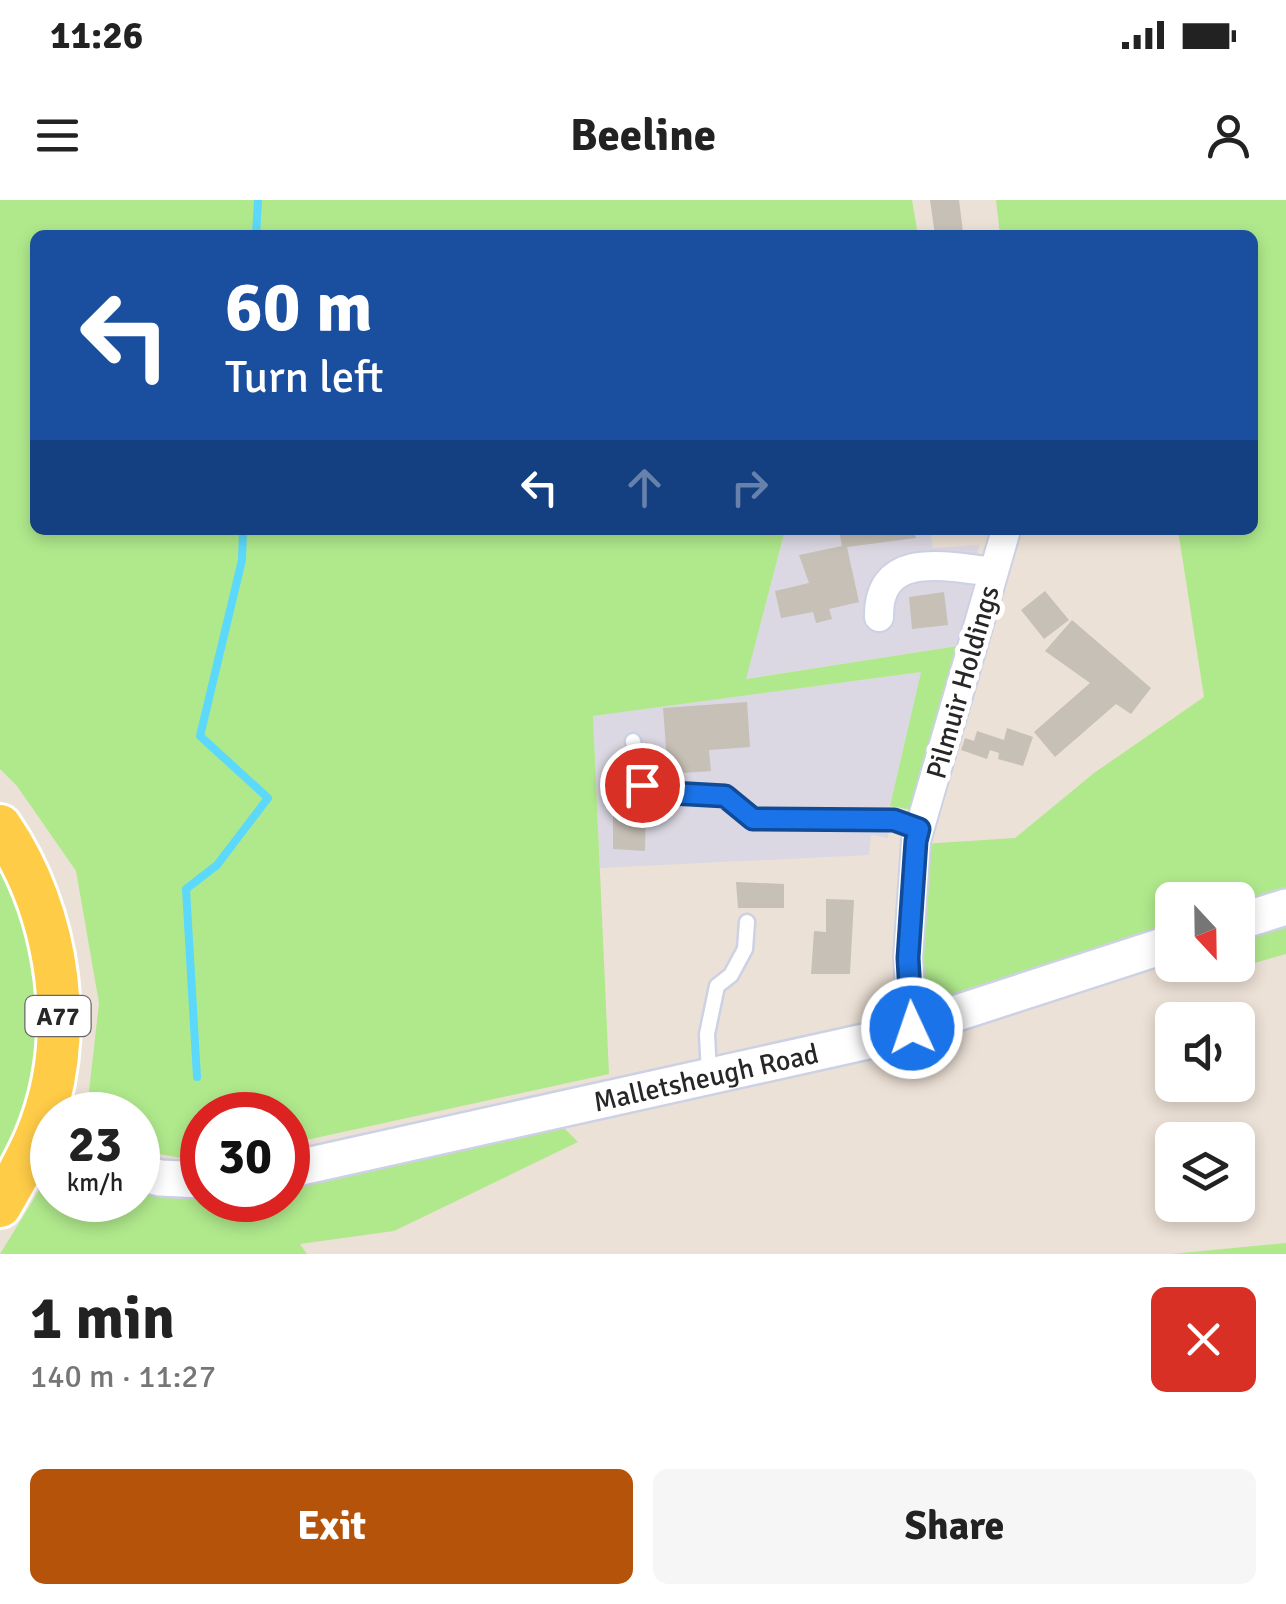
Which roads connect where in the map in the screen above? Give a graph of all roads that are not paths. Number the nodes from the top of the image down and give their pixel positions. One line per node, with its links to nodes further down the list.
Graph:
1 (1004, 535): 2 (street, Pilmuir Holdings)
2 (993, 572): 3 (street, Pilmuir Holdings); 6 (street, Pilmuir Holdings)
3 (879, 618)
4 (633, 742): 6 (lane)
5 (0, 826): 13 (main road, A77)
6 (919, 829): 11 (street, Pilmuir Holdings)
7 (1286, 907): 8 (street)
8 (1255, 917)
9 (747, 922): 12 (lane)
10 (1155, 948): 11 (street, Malletsheugh Road)
11 (912, 1028): 12 (street, Malletsheugh Road)
12 (709, 1076): 15 (street, Malletsheugh Road)
13 (50, 1092)
14 (30, 1162): 16 (main road, A77)
15 (310, 1165)
16 (0, 1206)

